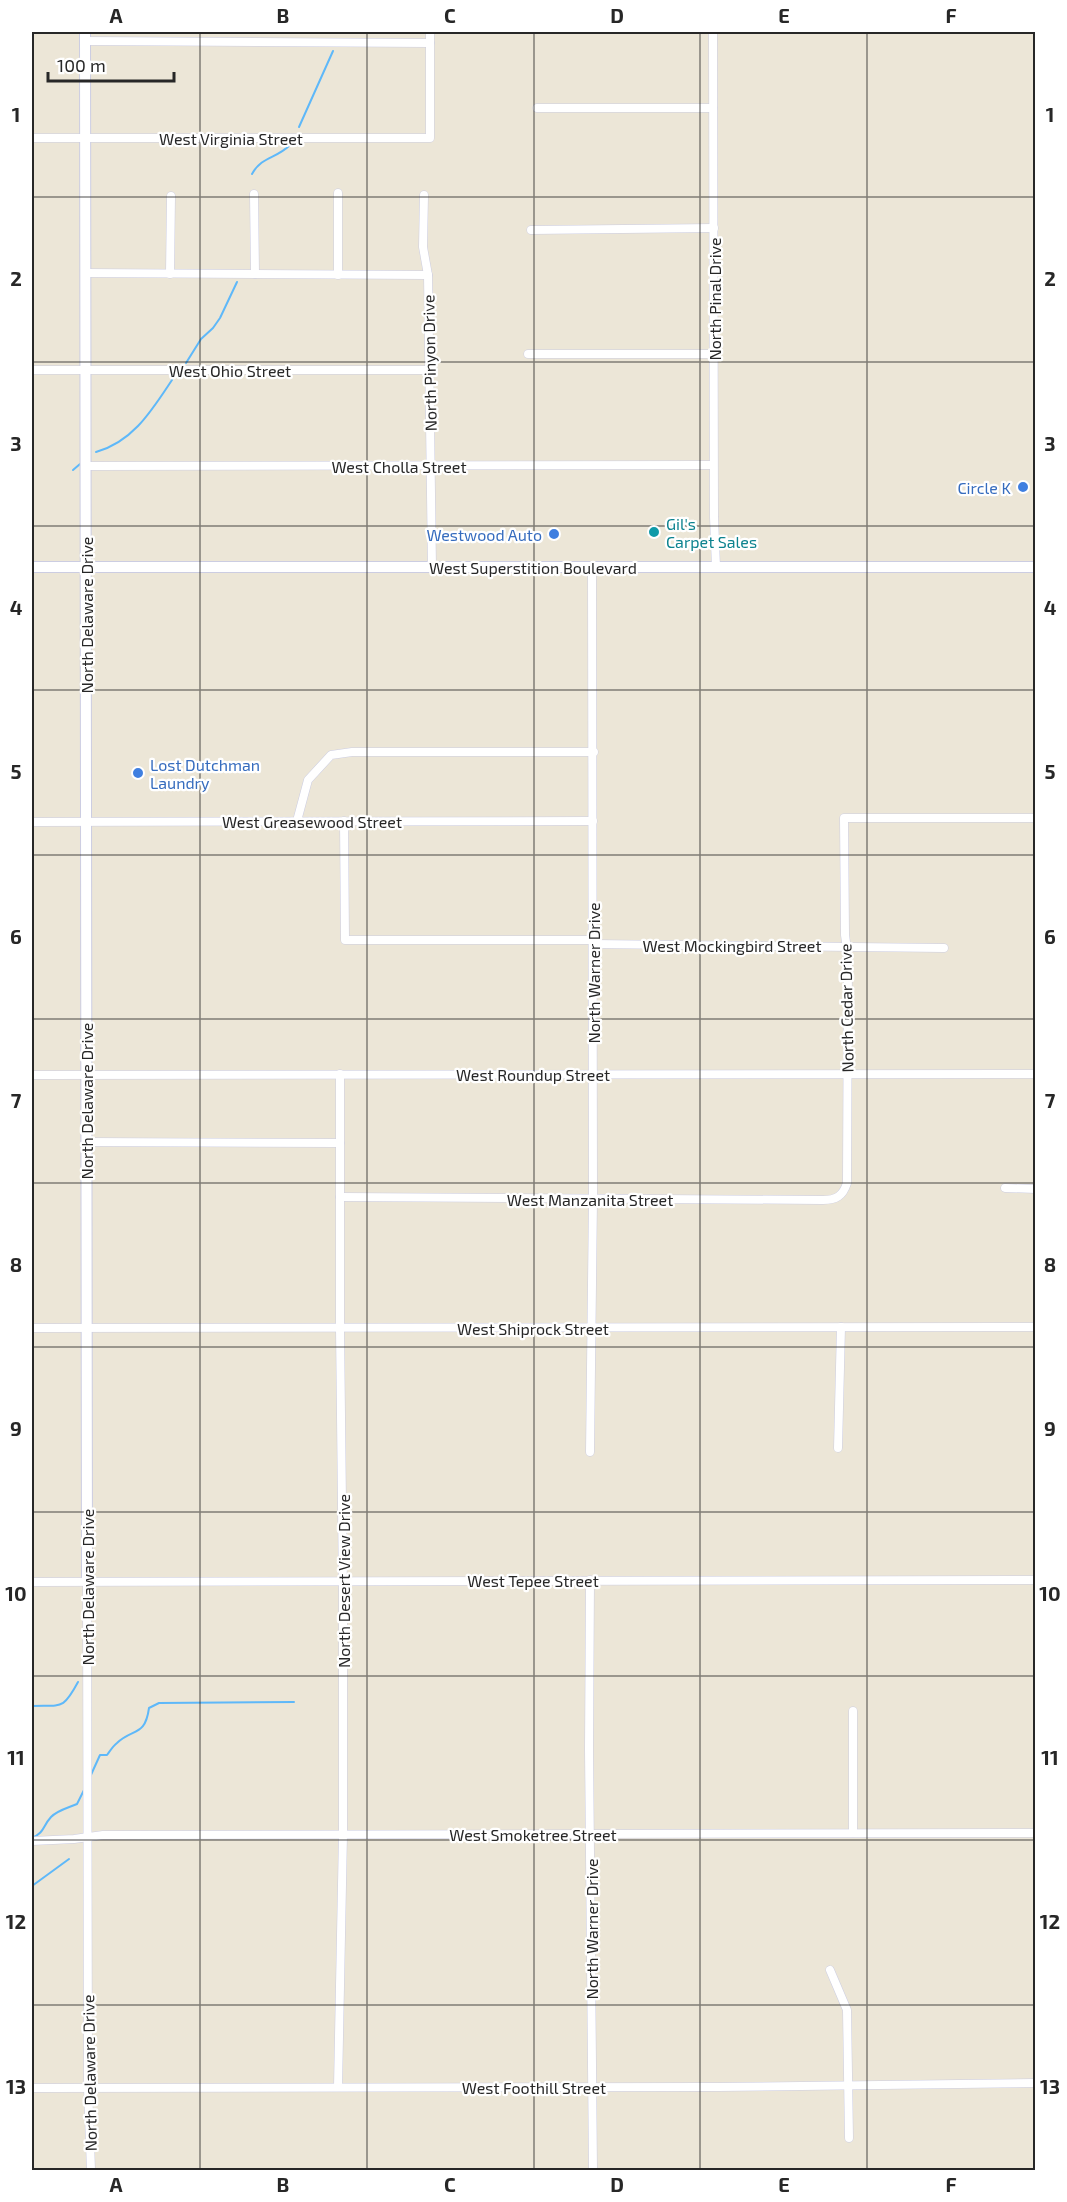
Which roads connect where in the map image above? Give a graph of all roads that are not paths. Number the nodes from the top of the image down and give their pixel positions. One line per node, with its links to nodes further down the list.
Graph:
1 (430, 32): 4 (street)
2 (713, 32): 6 (street, North Pinal Drive)
3 (85, 36): 4 (street); 8 (street, North Delaware Drive)
4 (430, 43): 8 (street, West Virginia Street)
5 (537, 108): 6 (street)
6 (713, 108): 13 (street, North Pinal Drive)
7 (32, 138): 8 (street, West Virginia Street)
8 (85, 138): 15 (street, North Delaware Drive)
9 (338, 193): 18 (street)
10 (254, 195): 17 (street)
11 (424, 195): 19 (street, North Pinyon Drive)
12 (171, 196): 16 (street)
13 (714, 228): 14 (street); 21 (street, North Pinal Drive)
14 (531, 230)
15 (85, 273): 16 (street); 23 (street, North Delaware Drive)
16 (170, 274): 17 (street)
17 (255, 274): 18 (street)
18 (338, 274): 19 (street)
19 (428, 275): 24 (street, North Pinyon Drive)
20 (528, 354): 21 (street)
21 (714, 354): 25 (street, North Pinal Drive)
22 (32, 370): 23 (street, West Ohio Street)
23 (85, 370): 24 (street, West Ohio Street); 26 (street, North Delaware Drive)
24 (429, 370): 27 (street, North Pinyon Drive)
25 (713, 465): 27 (street, West Cholla Street); 31 (street, North Pinal Drive)
26 (86, 466): 27 (street, West Cholla Street); 33 (street, North Delaware Drive)
27 (430, 466): 29 (street, North Pinyon Drive)
28 (32, 567): 33 (street, West Superstition Boulevard)
29 (432, 567): 30 (street, West Superstition Boulevard); 33 (street, West Superstition Boulevard)
30 (592, 567): 31 (street, West Superstition Boulevard); 34 (street, North Warner Drive)
31 (716, 567): 32 (street, West Superstition Boulevard)
32 (1035, 567)
33 (86, 568): 40 (street, North Delaware Drive)
34 (594, 752): 36 (street); 38 (street, North Warner Drive)
35 (1035, 818): 42 (street, North Cedar Drive)
36 (297, 820): 37 (street, West Greasewood Street); 40 (street, West Greasewood Street)
37 (344, 821): 38 (street, West Greasewood Street); 41 (street, West Mockingbird Street)
38 (593, 821): 41 (street, North Warner Drive)
39 (32, 822): 40 (street, West Greasewood Street)
40 (86, 822): 49 (street, North Delaware Drive)
41 (593, 942): 42 (street, West Mockingbird Street); 46 (street, North Warner Drive)
42 (846, 945): 43 (street, West Mockingbird Street); 44 (street, North Cedar Drive)
43 (944, 948)
44 (848, 1073): 46 (street, West Roundup Street); 47 (street, West Roundup Street); 54 (street, North Cedar Drive)
45 (340, 1074): 46 (street, West Roundup Street); 49 (street, West Roundup Street); 51 (street, North Desert View Drive)
46 (593, 1074): 56 (street, North Warner Drive)
47 (1035, 1074)
48 (32, 1075): 49 (street, West Roundup Street)
49 (86, 1075): 50 (street, North Delaware Drive)
50 (86, 1142): 51 (street); 60 (street, North Delaware Drive)
51 (340, 1143): 55 (street, North Desert View Drive)
52 (1005, 1188): 53 (street)
53 (1035, 1189)
54 (839, 1196): 56 (street, West Manzanita Street)
55 (340, 1197): 56 (street, West Manzanita Street); 61 (street, North Desert View Drive)
56 (593, 1199): 62 (street, North Warner Drive)
57 (841, 1327): 58 (street, West Shiprock Street); 62 (street, West Shiprock Street); 63 (street)
58 (1035, 1327)
59 (32, 1328): 60 (street, West Shiprock Street)
60 (86, 1328): 61 (street, West Shiprock Street); 69 (street, North Delaware Drive)
61 (340, 1328): 62 (street, West Shiprock Street); 67 (street, North Desert View Drive)
62 (592, 1328): 64 (street, North Warner Drive)
63 (838, 1448)
64 (590, 1452)
65 (590, 1580): 66 (street, West Tepee Street); 67 (street, West Tepee Street); 74 (street, North Warner Drive)
66 (1035, 1580)
67 (343, 1581): 69 (street, West Tepee Street); 73 (street, North Desert View Drive)
68 (32, 1582): 69 (street, West Tepee Street)
69 (87, 1582): 75 (street, North Delaware Drive)
70 (854, 1712): 71 (street)
71 (853, 1833): 72 (street, West Smoketree Street); 74 (street, West Smoketree Street)
72 (1035, 1833)
73 (343, 1834): 74 (street, West Smoketree Street); 75 (street, West Smoketree Street); 80 (street, North Desert View Drive)
74 (591, 1834): 81 (street, North Warner Drive)
75 (87, 1837): 76 (street, West Smoketree Street); 83 (street, North Delaware Drive)
76 (32, 1841)
77 (830, 1970): 79 (street)
78 (1035, 2082): 79 (street, West Foothill Street)
79 (847, 2086): 81 (street, West Foothill Street); 84 (street)
80 (338, 2087): 81 (street, West Foothill Street); 83 (street, West Foothill Street)
81 (592, 2087): 86 (street, North Warner Drive)
82 (32, 2088): 83 (street, West Foothill Street)
83 (88, 2088): 85 (street, North Delaware Drive)
84 (849, 2138)
85 (91, 2170)
86 (593, 2170)

